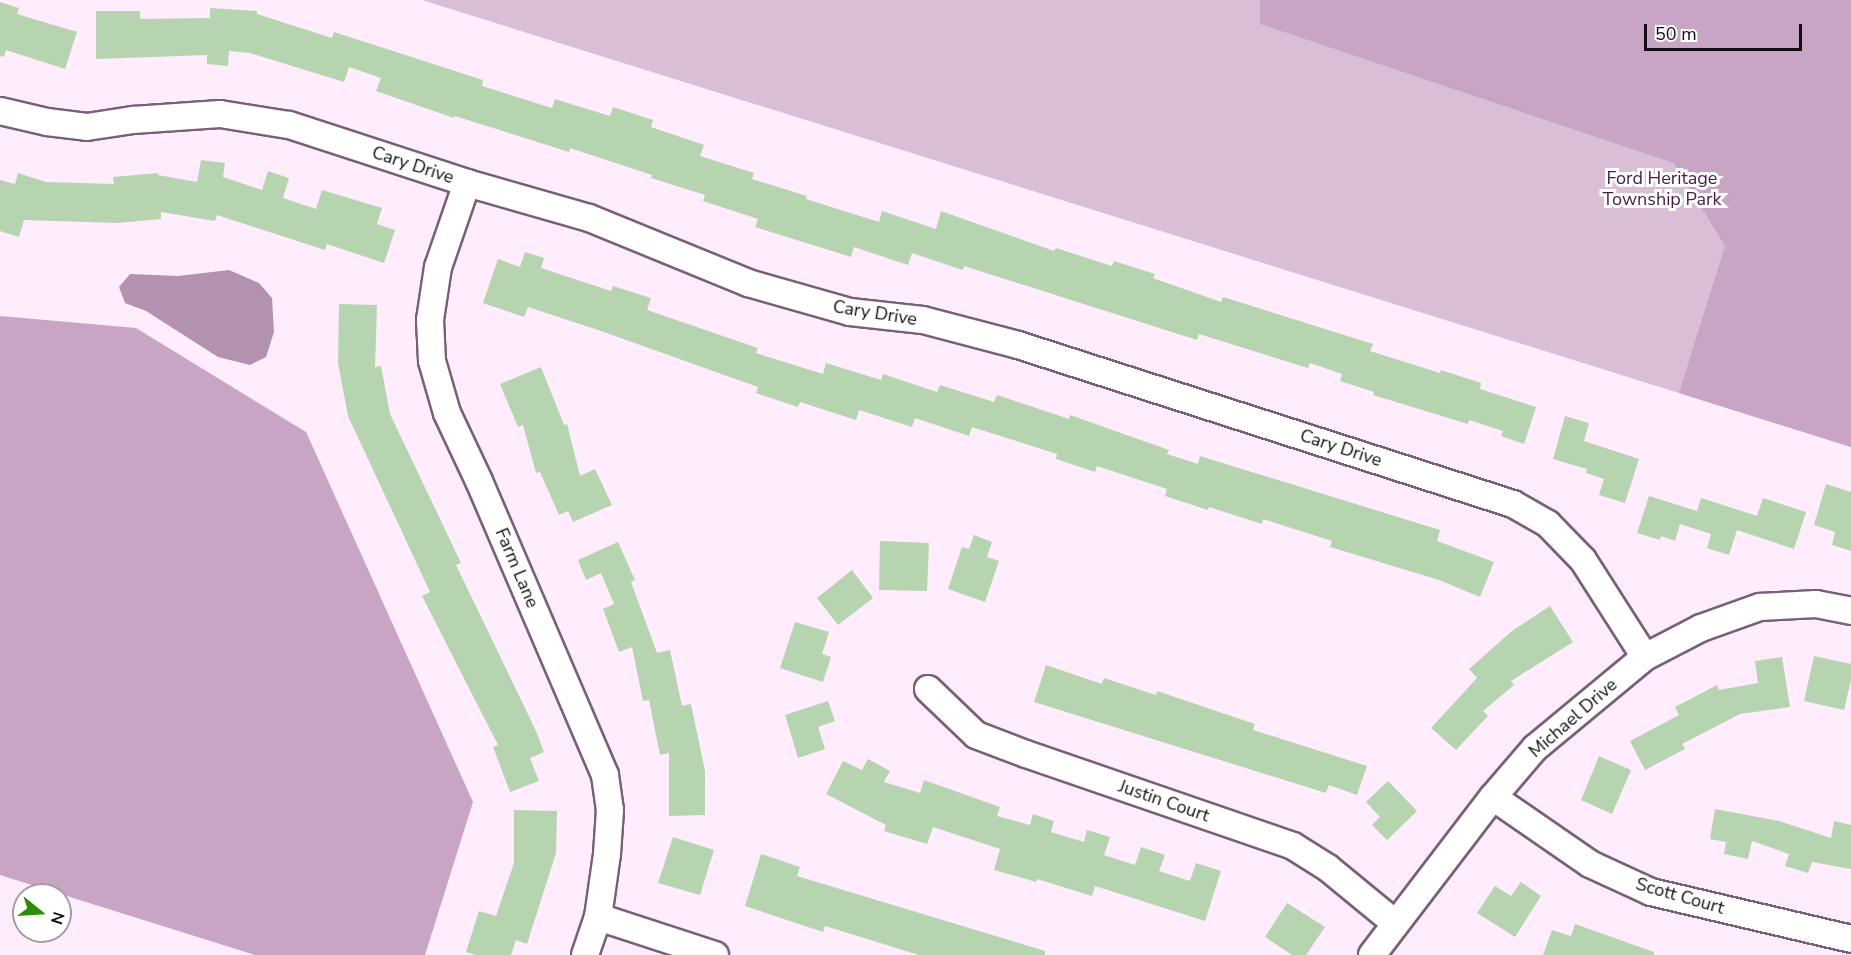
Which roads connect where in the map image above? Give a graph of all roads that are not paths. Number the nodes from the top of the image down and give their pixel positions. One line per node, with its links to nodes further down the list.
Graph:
1 (0, 111): 2 (street, Cary Drive)
2 (467, 183): 4 (street, Cary Drive); 7 (street, Farm Lane)
3 (1851, 611): 4 (street, Michael Drive)
4 (1645, 657): 6 (street, Michael Drive)
5 (928, 689): 8 (street, Justin Court)
6 (1493, 797): 8 (street, Michael Drive); 9 (street, Scott Court)
7 (598, 917): 10 (street, Farm Lane); 11 (street)
8 (1395, 923): 12 (street, Michael Drive)
9 (1851, 939)
10 (585, 955)
11 (715, 955)
12 (1372, 955)

